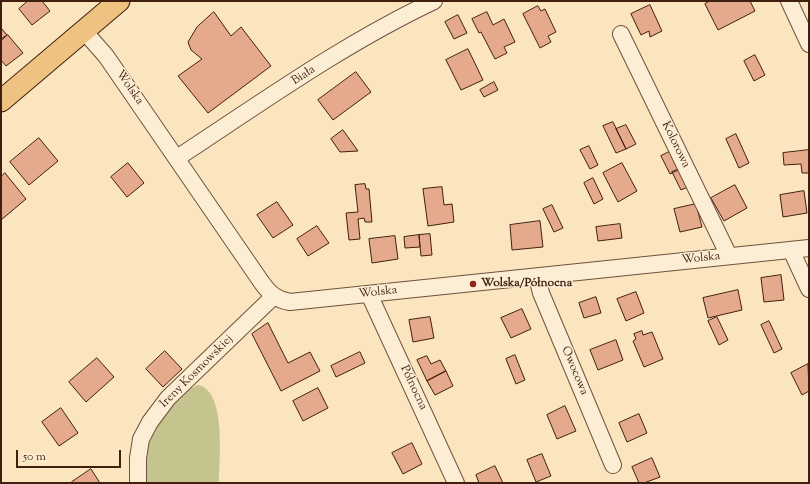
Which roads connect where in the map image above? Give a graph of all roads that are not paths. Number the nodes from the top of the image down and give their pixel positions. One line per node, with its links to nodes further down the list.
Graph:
1 (119, 1): 4 (main road)
2 (434, 1): 8 (street, Biała)
3 (789, 1): 6 (street)
4 (84, 31): 7 (main road); 8 (street, Wolska)
5 (621, 34): 11 (street, Kolorowa)
6 (809, 44)
7 (1, 101)
8 (177, 158): 15 (street, Wolska)
9 (809, 248): 10 (street, Wolska)
10 (791, 250): 11 (street, Wolska); 13 (street)
11 (729, 256): 12 (street, Wolska)
12 (537, 277): 14 (street, Wolska); 16 (street, Owocowa)
13 (809, 289)
14 (369, 294): 15 (street, Wolska); 18 (street, Północna)
15 (274, 296): 17 (street, Ireny Kosmowskiej)
16 (613, 465)
17 (138, 483)
18 (456, 483)

